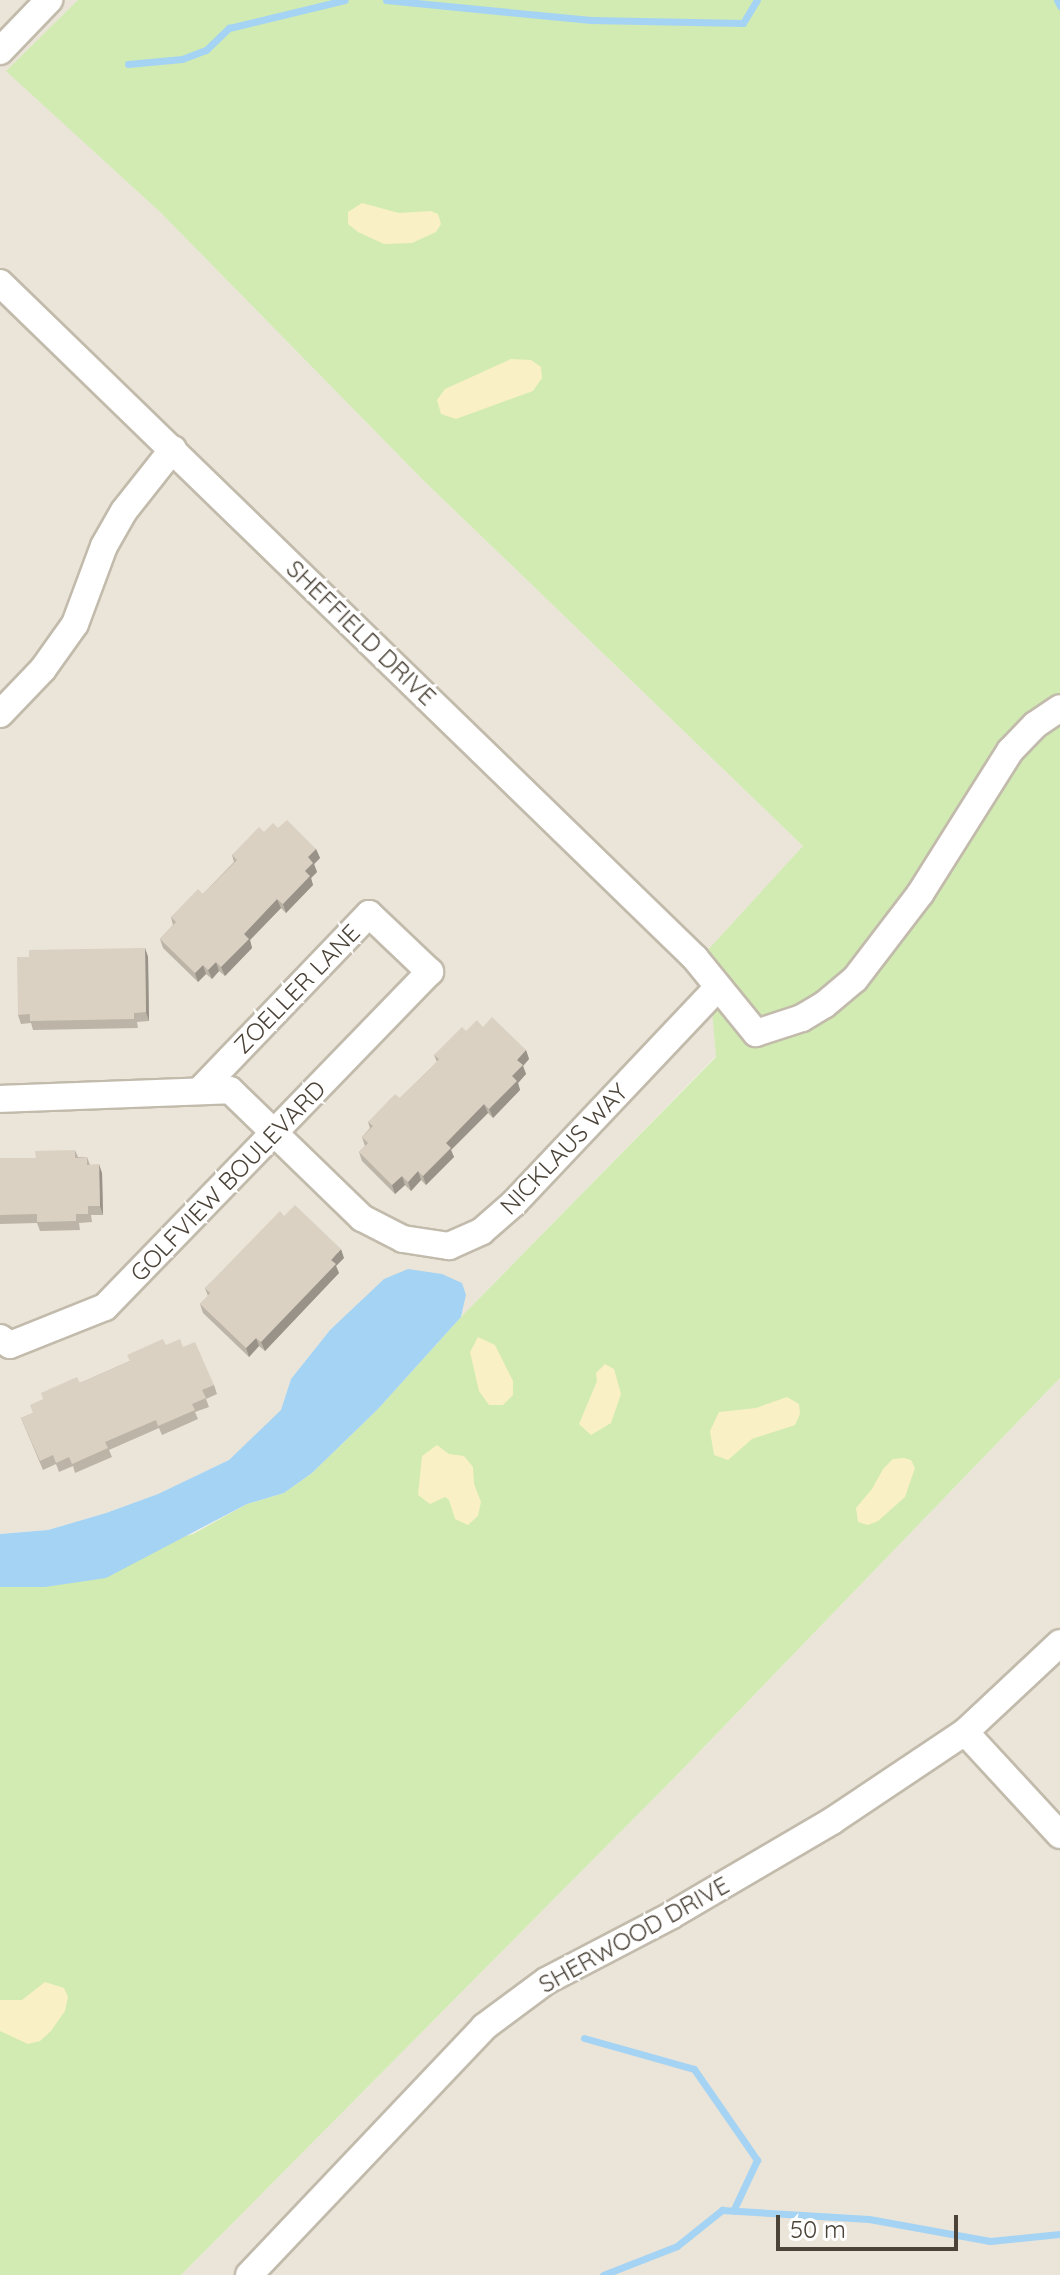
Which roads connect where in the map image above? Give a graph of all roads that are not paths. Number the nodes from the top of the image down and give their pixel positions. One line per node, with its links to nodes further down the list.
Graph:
1 (49, 0): 2 (street)
2 (0, 51)
3 (0, 283): 4 (street, SHEFFIELD DRIVE)
4 (173, 449): 6 (street); 8 (street, SHEFFIELD DRIVE)
5 (1060, 708): 8 (street, SHEFFIELD DRIVE)
6 (0, 714)
7 (430, 972): 9 (street, ZOELLER LANE); 11 (street, GOLFVIEW BOULEVARD)
8 (717, 988): 11 (street, NICKLAUS WAY)
9 (199, 1091): 10 (street, ZOELLER LANE); 11 (street, ZOELLER LANE)
10 (0, 1099)
11 (276, 1133): 12 (street, GOLFVIEW BOULEVARD)
12 (0, 1338)
13 (1060, 1643): 14 (street, SHERWOOD DRIVE)
14 (965, 1732): 15 (street); 16 (street, SHERWOOD DRIVE)
15 (1060, 1835)
16 (249, 2275)

